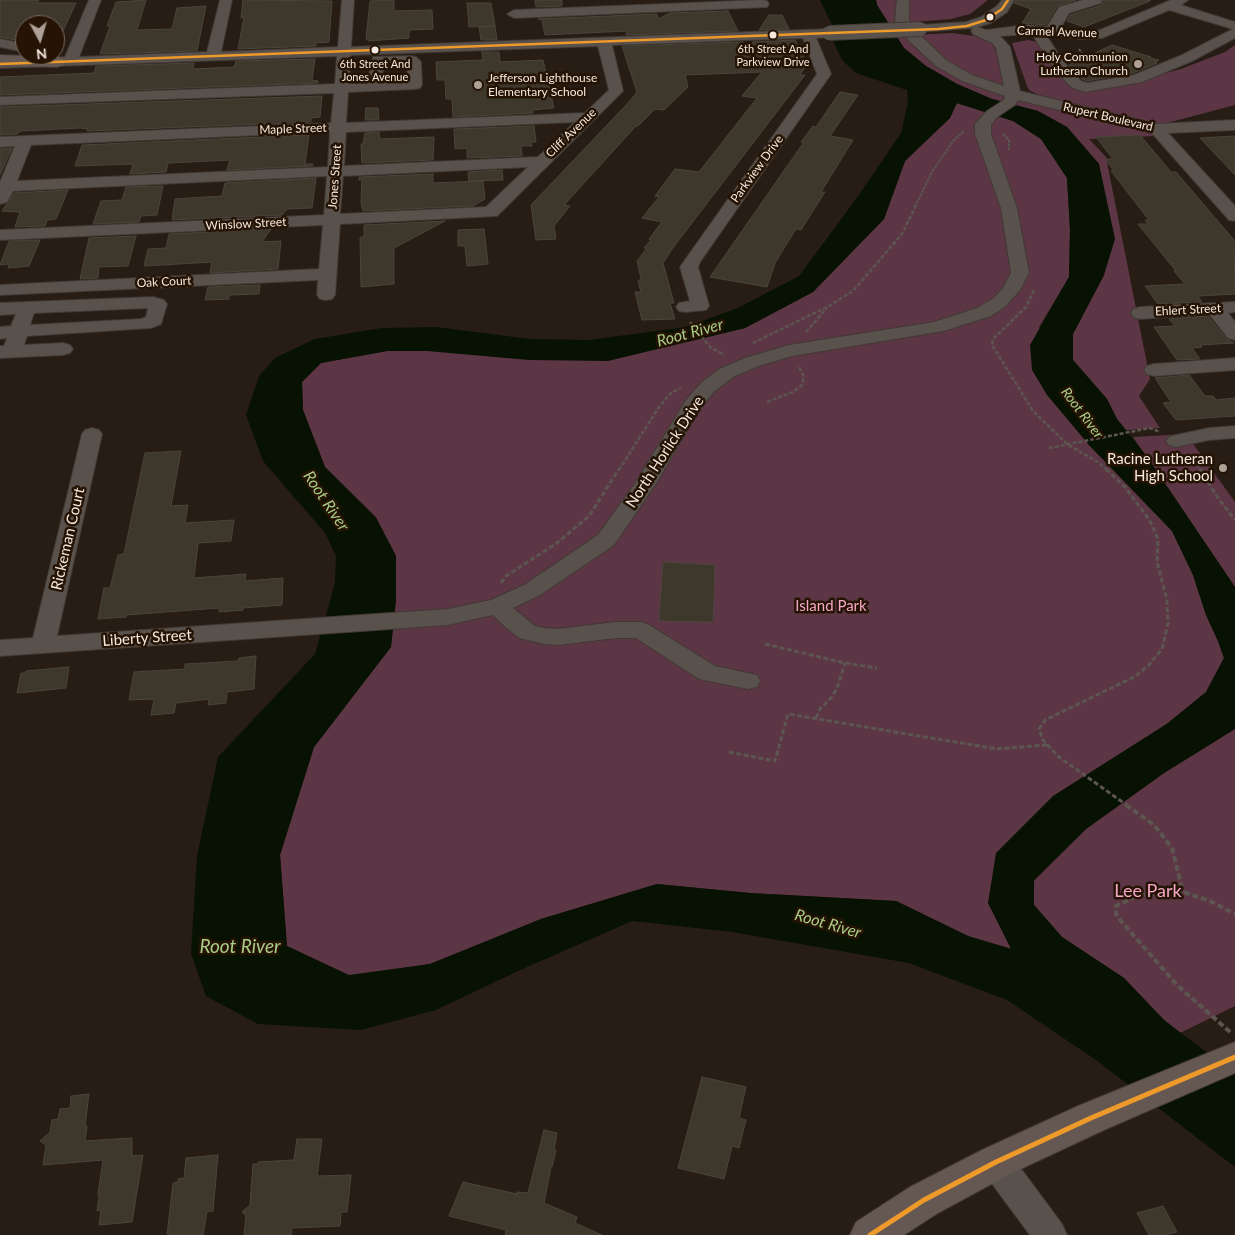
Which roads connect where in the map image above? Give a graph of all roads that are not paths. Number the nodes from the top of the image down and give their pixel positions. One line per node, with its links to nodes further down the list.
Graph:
1 (95, 0): 26 (street)
2 (226, 0): 25 (street)
3 (348, 0): 24 (street, Jones Street)
4 (511, 0): 11 (street)
5 (903, 0): 34 (street, Rupert Boulevard)
6 (1008, 0): 12 (street)
7 (1096, 0): 15 (street)
8 (1182, 0): 10 (street, Carmel Avenue)
9 (763, 2): 11 (street); 19 (street)
10 (1169, 6): 13 (street); 15 (street, Carmel Avenue)
11 (514, 14): 22 (street)
12 (967, 26): 17 (street, bridge); 18 (street)
13 (1235, 26)
14 (1036, 30): 15 (street, Carmel Avenue); 16 (street); 18 (street, Carmel Avenue)
15 (1051, 32)
16 (1235, 33)
17 (808, 34): 19 (street); 56 (street, Parkview Drive)
18 (986, 34): 34 (street)
19 (744, 36): 20 (street)
20 (604, 41): 22 (street); 36 (street, Cliff Avenue)
21 (0, 43): 23 (street)
22 (520, 44): 24 (street)
23 (15, 46)
24 (344, 51): 25 (street); 32 (street, Jones Street)
25 (213, 56): 29 (street)
26 (65, 59)
27 (0, 60): 28 (main road)
28 (15, 60)
29 (65, 62)
30 (0, 64): 31 (street)
31 (15, 64)
32 (341, 88): 33 (street); 35 (street); 38 (street, Jones Street)
33 (373, 88)
34 (1012, 98): 39 (street, Rupert Boulevard); 67 (street, North Horlick Drive)
35 (0, 101)
36 (587, 117): 38 (street, Maple Street); 42 (street, Cliff Avenue)
37 (1235, 125): 39 (street, Rupert Boulevard)
38 (338, 127): 40 (street, Maple Street); 43 (street, Jones Street)
39 (1156, 129): 46 (street)
40 (25, 141): 41 (street, Maple Street); 44 (street)
41 (0, 142)
42 (542, 162): 43 (street); 45 (street, Cliff Avenue)
43 (335, 171): 44 (street); 47 (street, Jones Street)
44 (2, 193)
45 (491, 212): 47 (street, Winslow Street)
46 (1235, 216)
47 (332, 220): 48 (street, Winslow Street); 49 (street, Jones Street)
48 (0, 235)
49 (328, 274): 50 (street, Oak Court); 51 (street, Jones Street)
50 (0, 290)
51 (326, 295)
52 (27, 308): 54 (street); 58 (street); 58 (street)
53 (1235, 308): 55 (street, Ehlert Street)
54 (0, 309)
55 (1215, 309): 57 (street, Ehlert Street); 59 (street)
56 (691, 311)
57 (1140, 313)
58 (9, 332): 61 (street)
59 (1235, 334)
60 (63, 349): 61 (street)
61 (6, 352)
62 (1235, 364): 63 (street)
63 (1154, 370)
64 (1235, 432): 66 (street)
65 (92, 434): 69 (street, Rickeman Court)
66 (1176, 441)
67 (498, 606): 68 (street, North Horlick Drive); 71 (street)
68 (294, 628): 69 (street, Liberty Street)
69 (43, 645): 70 (street, Liberty Street)
70 (0, 648)
71 (748, 681)
72 (1235, 1057): 73 (main road)
73 (996, 1162): 74 (main road); 75 (street)
74 (870, 1235)
75 (1050, 1235)

